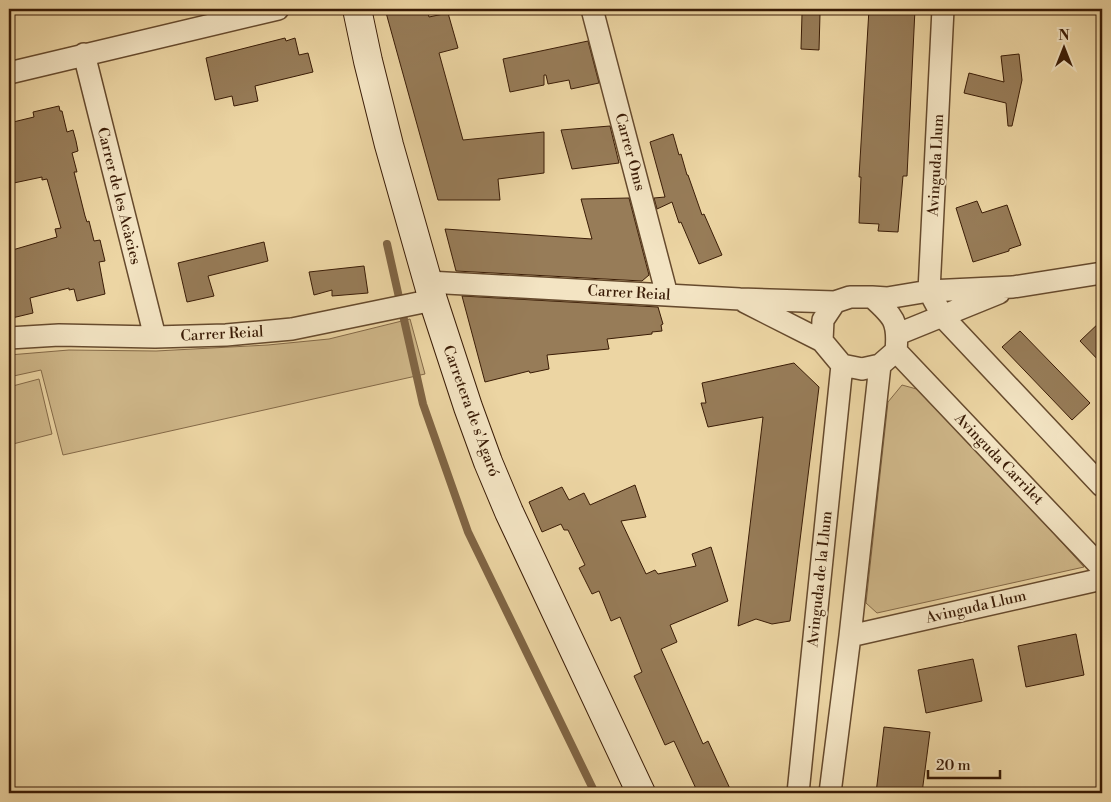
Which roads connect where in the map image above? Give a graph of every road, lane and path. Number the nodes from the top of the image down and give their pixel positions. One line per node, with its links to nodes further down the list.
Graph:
1 (278, 9): 5 (street)
2 (357, 9): 10 (street, Carretera de s'Agaró)
3 (592, 9): 11 (street, Carrer Oms)
4 (943, 9): 9 (street, Avinguda Llum)
5 (84, 54): 6 (street); 16 (street, Carrer de les Acàcies)
6 (9, 73)
7 (1102, 273): 8 (street)
8 (1013, 287): 9 (street); 15 (street)
9 (929, 291): 12 (street); 15 (street)
10 (425, 295): 11 (street, Carrer Reial); 16 (street, Carrer Reial); 26 (street, Carretera de s'Agaró)
11 (667, 295): 13 (street, Carrer Reial)
12 (872, 297): 14 (street); 19 (street)
13 (740, 299): 14 (street, Carrer Reial); 18 (street, Carrer Reial)
14 (835, 302): 18 (street)
15 (943, 317): 19 (street); 22 (street)
16 (155, 337): 17 (street, Carrer Reial)
17 (9, 338)
18 (822, 340): 20 (street)
19 (897, 342): 21 (street); 23 (street, Avinguda Carrilet)
20 (842, 365): 21 (street); 27 (street, Avinguda de la Llum)
21 (880, 365): 25 (street)
22 (1102, 486)
23 (1102, 568)
24 (1102, 579): 25 (street, Avinguda Llum)
25 (850, 636): 28 (street)
26 (641, 793)
27 (798, 793)
28 (830, 793)

